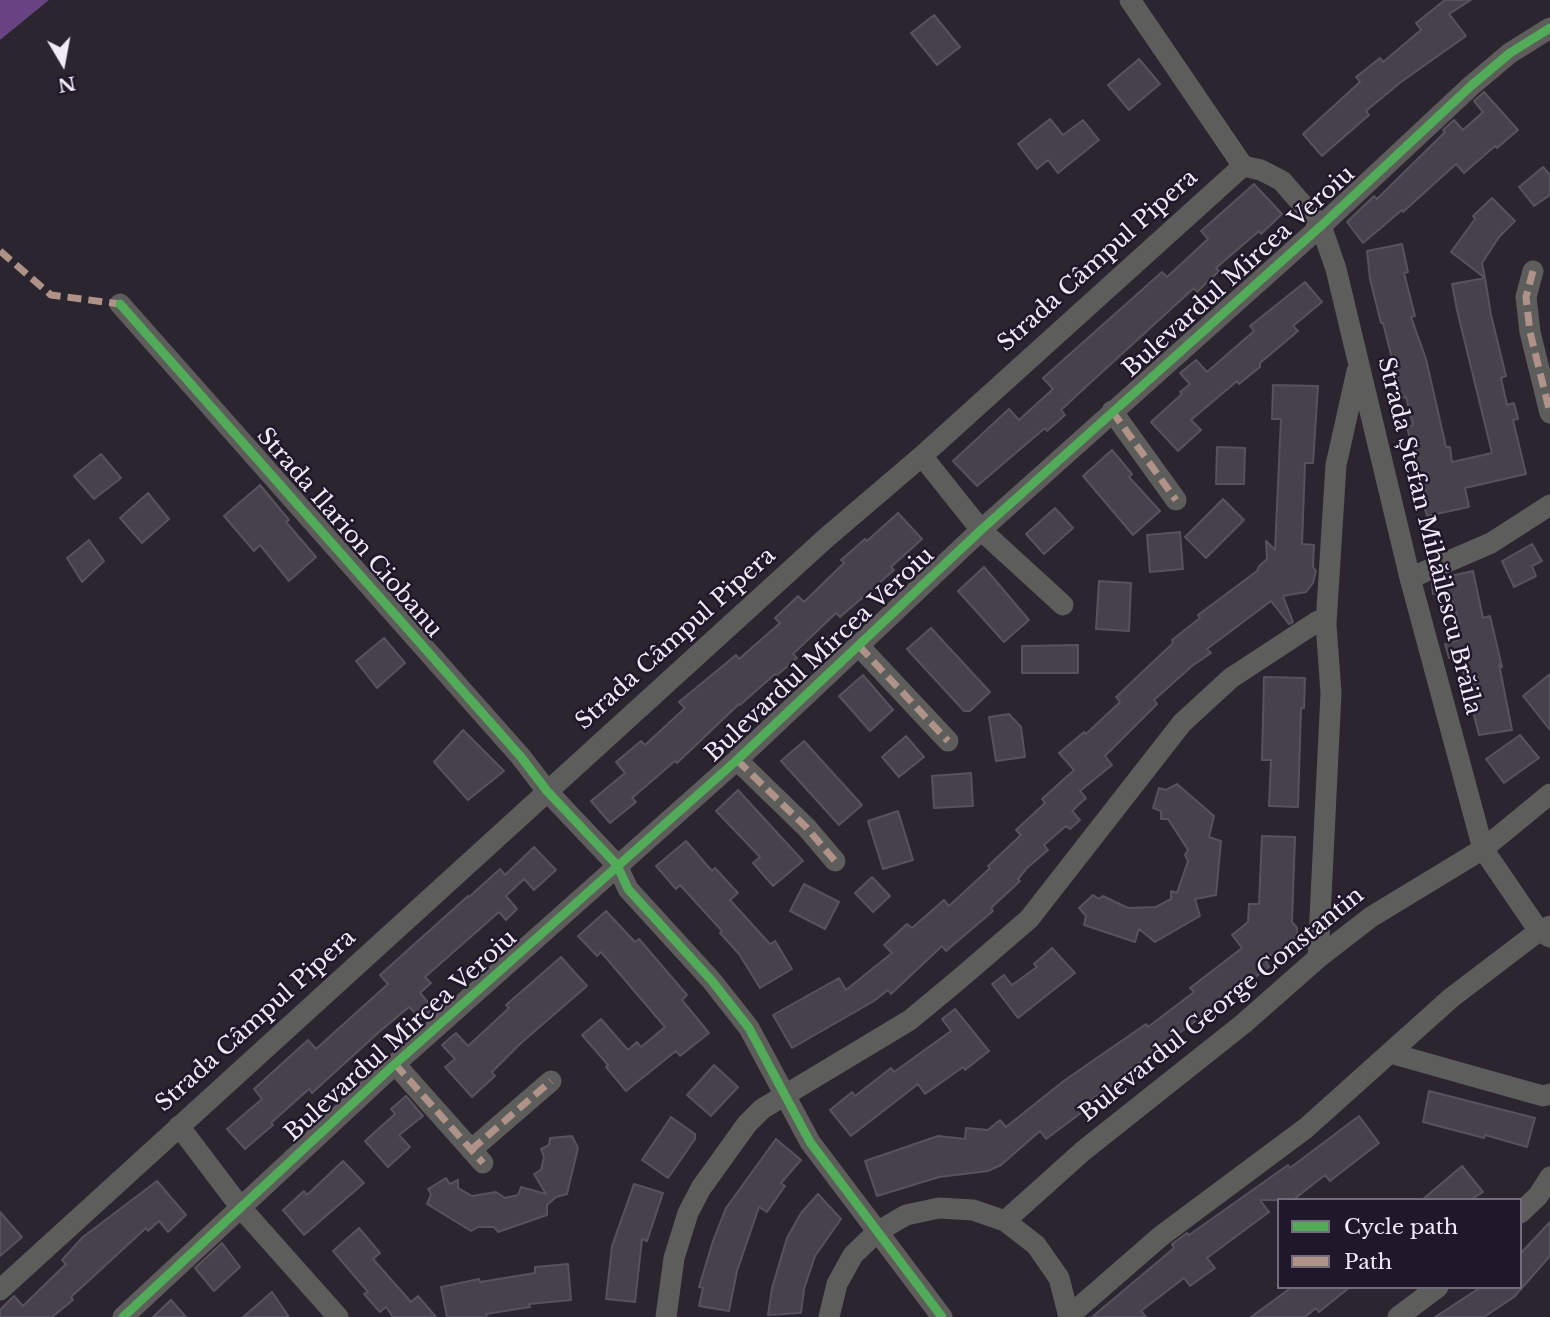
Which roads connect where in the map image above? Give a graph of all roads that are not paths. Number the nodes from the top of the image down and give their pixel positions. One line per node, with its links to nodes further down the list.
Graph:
1 (1130, 0): 3 (street)
2 (1549, 31): 4 (street, Bulevardul Mircea Veroiu)
3 (1242, 166): 4 (street, Strada Ștefan Mihăilescu Brăila); 10 (street, Strada Câmpul Pipera)
4 (1321, 226): 7 (street, Strada Ștefan Mihăilescu Brăila); 8 (street, Bulevardul Mircea Veroiu)
5 (1533, 271): 9 (street)
6 (120, 304): 20 (street, Strada Ilarion Ciobanu)
7 (1359, 365): 14 (street, Strada Ștefan Mihăilescu Brăila); 16 (street)
8 (1112, 411): 11 (street); 13 (street, Bulevardul Mircea Veroiu)
9 (1550, 413)
10 (922, 456): 13 (street); 20 (street, Strada Câmpul Pipera)
11 (1176, 500)
12 (1550, 505): 14 (street)
13 (981, 530): 15 (street); 17 (street, Bulevardul Mircea Veroiu)
14 (1410, 578): 22 (street, Strada Ștefan Mihăilescu Brăila)
15 (1063, 605)
16 (1326, 624): 26 (street); 30 (street)
17 (859, 646): 18 (street); 19 (street, Bulevardul Mircea Veroiu)
18 (948, 741)
19 (737, 760): 23 (street); 24 (street, Bulevardul Mircea Veroiu)
20 (547, 791): 24 (street, Strada Ilarion Ciobanu); 32 (street, Strada Câmpul Pipera)
21 (1550, 794): 22 (street, Bulevardul George Constantin)
22 (1483, 849): 25 (street, Strada Ștefan Mihăilescu Brăila); 26 (street, Bulevardul George Constantin)
23 (835, 861)
24 (617, 865): 28 (street, Bulevardul Mircea Veroiu); 30 (street, Strada Ilarion Ciobanu)
25 (1546, 931): 27 (street)
26 (1318, 958): 36 (street, Bulevardul George Constantin)
27 (1390, 1053): 31 (street); 45 (street)
28 (395, 1064): 29 (street); 34 (street, Bulevardul Mircea Veroiu)
29 (551, 1081)
30 (785, 1097): 37 (street, Strada Ilarion Ciobanu); 42 (street)
31 (1548, 1097)
32 (179, 1126): 34 (street); 38 (street, Strada Câmpul Pipera)
33 (1550, 1177): 35 (street)
34 (241, 1208): 40 (street, Bulevardul Mircea Veroiu); 41 (street)
35 (1522, 1211)
36 (1005, 1221): 37 (street); 45 (street)
37 (877, 1232): 43 (street); 44 (street, Strada Ilarion Ciobanu)
38 (2, 1284)
39 (1435, 1289): 46 (street)
40 (122, 1317)
41 (338, 1317)
42 (666, 1317)
43 (829, 1317)
44 (942, 1317)
45 (1069, 1317)
46 (1398, 1317)

